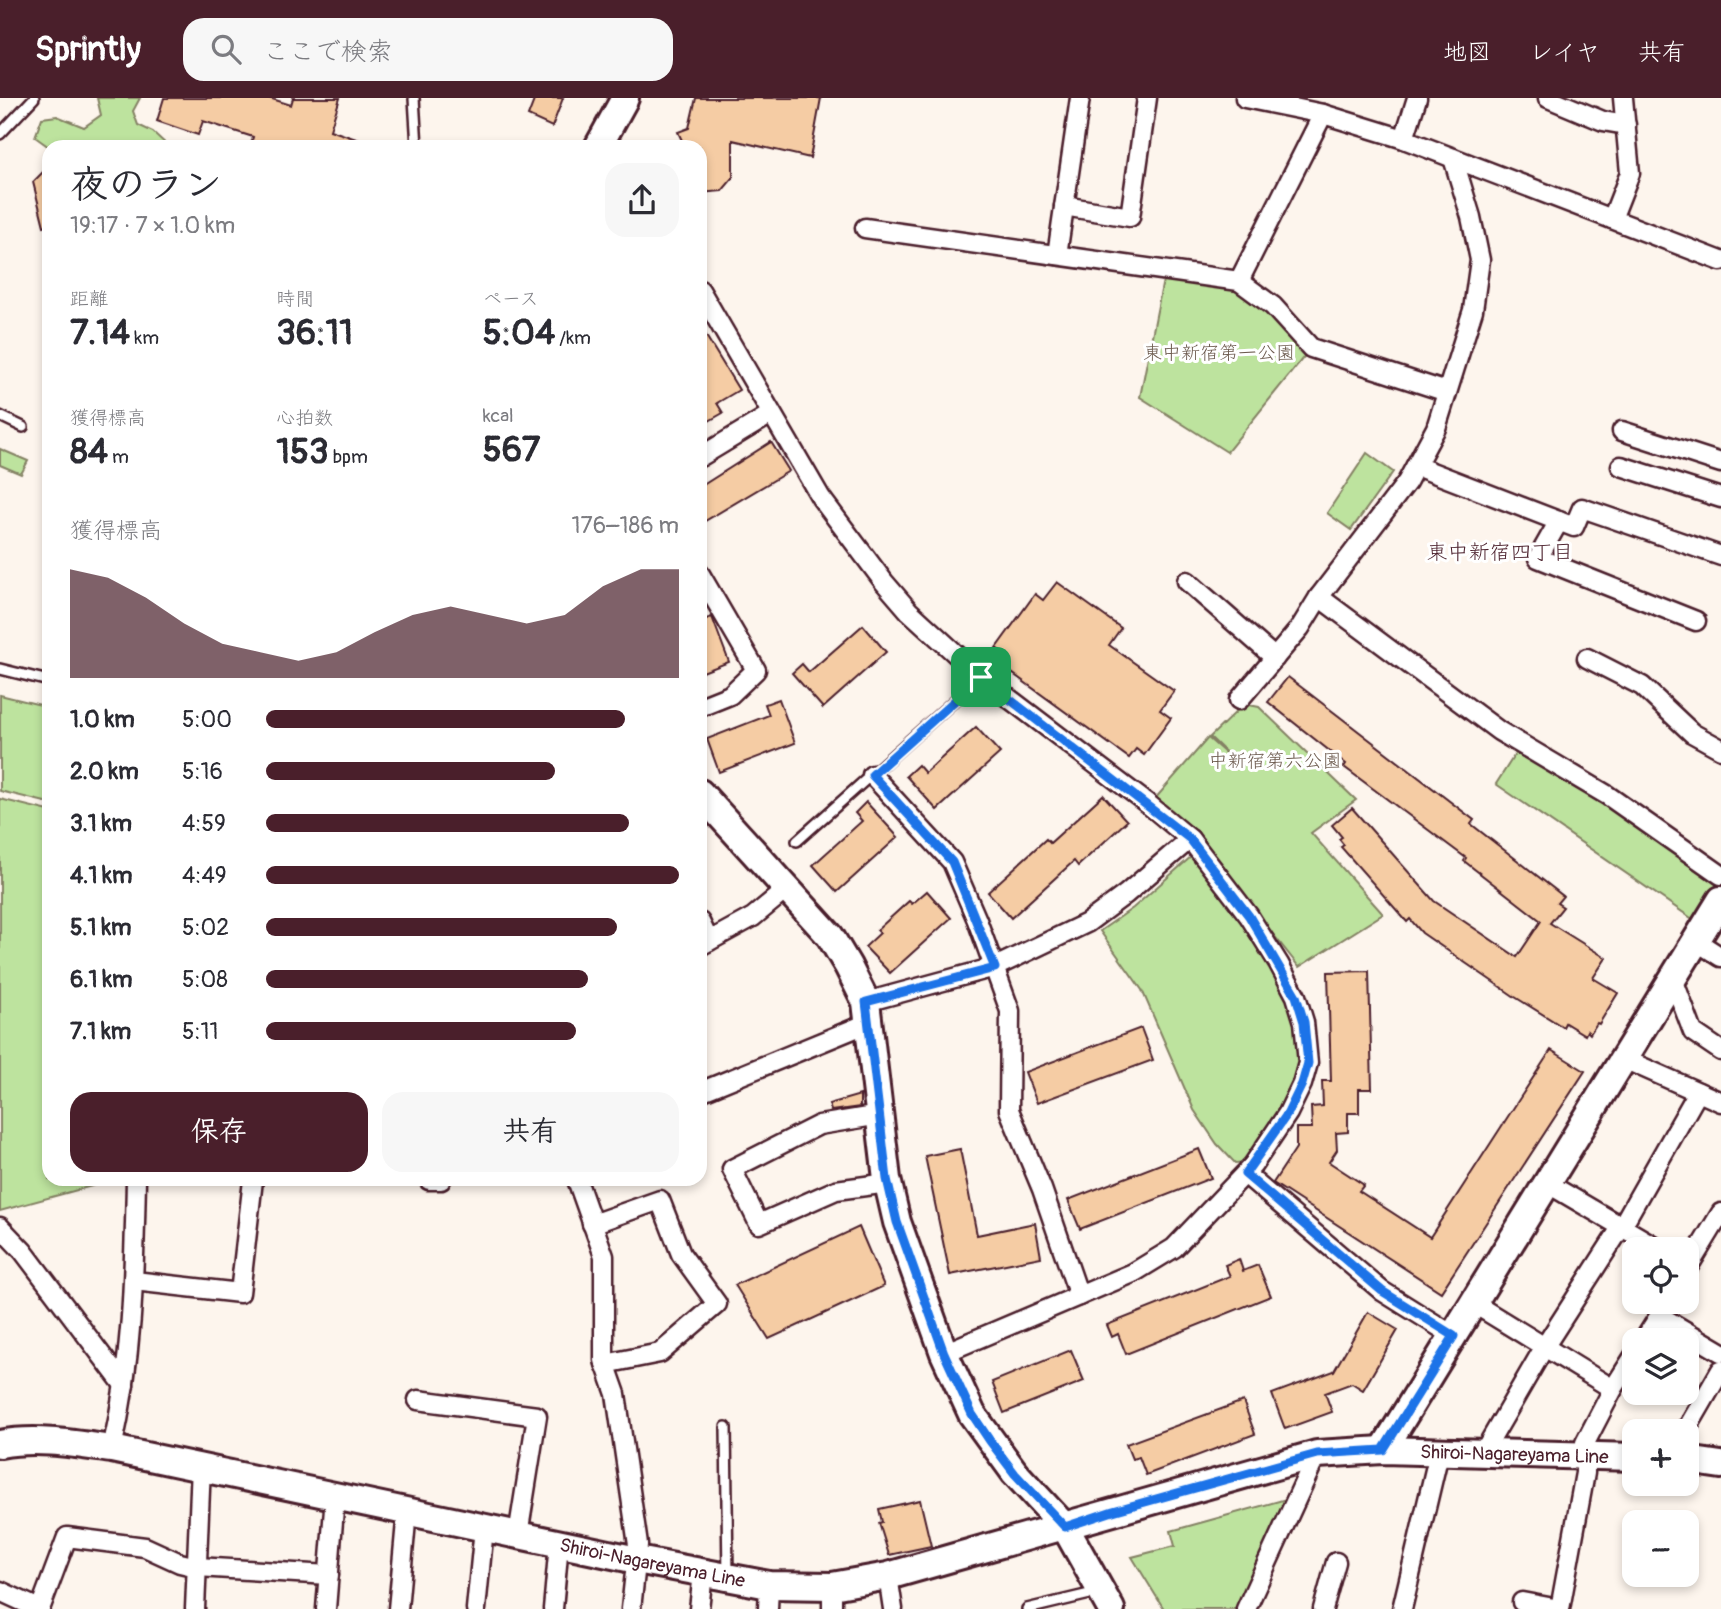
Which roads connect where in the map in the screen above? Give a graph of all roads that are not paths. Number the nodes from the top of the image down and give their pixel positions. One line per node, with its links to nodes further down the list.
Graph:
1 (34, 98): 12 (lane)
2 (414, 98): 14 (lane)
3 (625, 98): 15 (main road)
4 (1080, 98): 17 (street)
5 (1147, 98): 17 (street)
6 (1245, 98): 10 (street)
7 (1417, 98): 13 (street)
8 (1548, 98): 11 (street)
9 (1623, 98): 11 (street)
10 (1324, 114): 13 (street); 22 (street)
11 (1626, 125): 18 (street)
12 (0, 134)
13 (1404, 139): 16 (street)
14 (416, 140)
15 (602, 140)
16 (1453, 158): 18 (street); 24 (street)
17 (1065, 206): 20 (street)
18 (1612, 219): 21 (street)
19 (865, 228): 20 (street)
20 (1057, 255): 22 (street)
21 (1721, 261)
22 (1240, 281): 24 (street)
23 (707, 302): 25 (street)
24 (1447, 392): 31 (street)
25 (771, 414): 29 (street); 43 (street)
26 (0, 415): 27 (lane)
27 (23, 427)
28 (1622, 431): 30 (street)
29 (707, 453)
30 (1721, 463)
31 (1416, 466): 34 (street); 38 (street)
32 (1621, 466): 33 (street)
33 (1721, 498)
34 (1559, 521): 35 (street); 39 (street)
35 (1721, 556)
36 (1187, 581): 40 (street)
37 (707, 586): 46 (street)
38 (1319, 597): 40 (street); 52 (street)
39 (1696, 621)
40 (1275, 658): 45 (street)
41 (1587, 658): 47 (street)
42 (0, 669): 44 (lane)
43 (981, 677): 48 (lane); 50 (street)
44 (42, 679)
45 (1239, 700)
46 (707, 704)
47 (1721, 749)
48 (872, 775): 51 (lane); 58 (street)
49 (707, 801): 53 (main road)
50 (1190, 839): 58 (street); 67 (street)
51 (797, 841)
52 (1721, 875)
53 (788, 888): 56 (street); 60 (main road)
54 (1721, 900): 55 (main road)
55 (1696, 941): 57 (street); 59 (main road)
56 (707, 943)
57 (1721, 957)
58 (995, 968): 60 (street); 80 (street)
59 (1673, 978): 61 (street); 62 (main road)
60 (867, 1013): 63 (street); 66 (main road)
61 (1721, 1051)
62 (1623, 1059): 64 (street); 69 (main road)
63 (707, 1089)
64 (1698, 1092): 65 (street); 75 (street)
65 (1721, 1102)
66 (880, 1115): 68 (main road); 68 (street)
67 (1245, 1174): 80 (street); 83 (street)
68 (888, 1183): 86 (main road)
69 (1547, 1183): 75 (street); 81 (main road)
70 (136, 1186): 79 (street)
71 (252, 1186): 79 (street)
72 (579, 1186): 74 (street)
73 (1721, 1213): 78 (street)
74 (592, 1224): 87 (street); 87 (street)
75 (1622, 1226): 77 (street); 84 (street)
76 (0, 1227): 90 (street)
77 (1640, 1237)
78 (1699, 1248)
79 (134, 1282): 90 (street)
80 (1079, 1297): 86 (street)
81 (1474, 1303): 83 (main road); 84 (street)
82 (1671, 1314): 85 (street)
83 (1454, 1336): 97 (main road)
84 (1545, 1346): 91 (street); 100 (street)
85 (1721, 1352)
86 (944, 1353): 108 (main road)
87 (605, 1364): 112 (street)
88 (1721, 1370): 93 (street)
89 (1622, 1376): 91 (street)
90 (124, 1385): 96 (street)
91 (1614, 1389): 101 (street)
92 (418, 1400): 110 (street)
93 (1693, 1419)
94 (726, 1427): 116 (lane)
95 (0, 1444): 96 (main road, Shiroi-Nagareyama Line)
96 (112, 1449): 105 (main road, Shiroi-Nagareyama Line)
97 (1383, 1450): 98 (main road, Shiroi-Nagareyama Line); 99 (main road, Shiroi-Nagareyama Line)
98 (1439, 1452): 100 (main road, Shiroi-Nagareyama Line); 135 (street)
99 (1317, 1454): 108 (main road, Shiroi-Nagareyama Line); 133 (street)
100 (1486, 1454): 101 (main road, Shiroi-Nagareyama Line)
101 (1585, 1456): 102 (main road, Shiroi-Nagareyama Line); 136 (street)
102 (1622, 1458)
103 (1699, 1462): 104 (main road)
104 (1721, 1465)
105 (201, 1466): 106 (main road, Shiroi-Nagareyama Line); 114 (street)
106 (335, 1496): 107 (main road, Shiroi-Nagareyama Line); 115 (street)
107 (407, 1511): 109 (main road, Shiroi-Nagareyama Line); 126 (street)
108 (1065, 1527): 117 (main road, Shiroi-Nagareyama Line); 121 (main road)
109 (484, 1528): 110 (main road, Shiroi-Nagareyama Line); 127 (street)
110 (518, 1535): 111 (main road, Shiroi-Nagareyama Line)
111 (559, 1543): 112 (main road, Shiroi-Nagareyama Line); 128 (street)
112 (637, 1560): 116 (main road, Shiroi-Nagareyama Line); 129 (street)
113 (1336, 1562): 134 (street)
114 (197, 1567): 115 (street); 123 (street); 124 (street)
115 (328, 1575): 125 (street)
116 (716, 1575): 119 (main road, Shiroi-Nagareyama Line); 130 (street)
117 (888, 1576): 120 (main road, Shiroi-Nagareyama Line); 131 (street)
118 (0, 1591): 123 (street)
119 (769, 1597): 120 (main road, Shiroi-Nagareyama Line)
120 (832, 1598)
121 (1105, 1600): 132 (lane)
122 (1522, 1602): 136 (street)
123 (39, 1609)
124 (195, 1609)
125 (326, 1609)
126 (398, 1609)
127 (476, 1609)
128 (553, 1609)
129 (631, 1609)
130 (699, 1609)
131 (893, 1609)
132 (1027, 1609)
133 (1246, 1609)
134 (1323, 1609)
135 (1402, 1609)
136 (1559, 1609)

